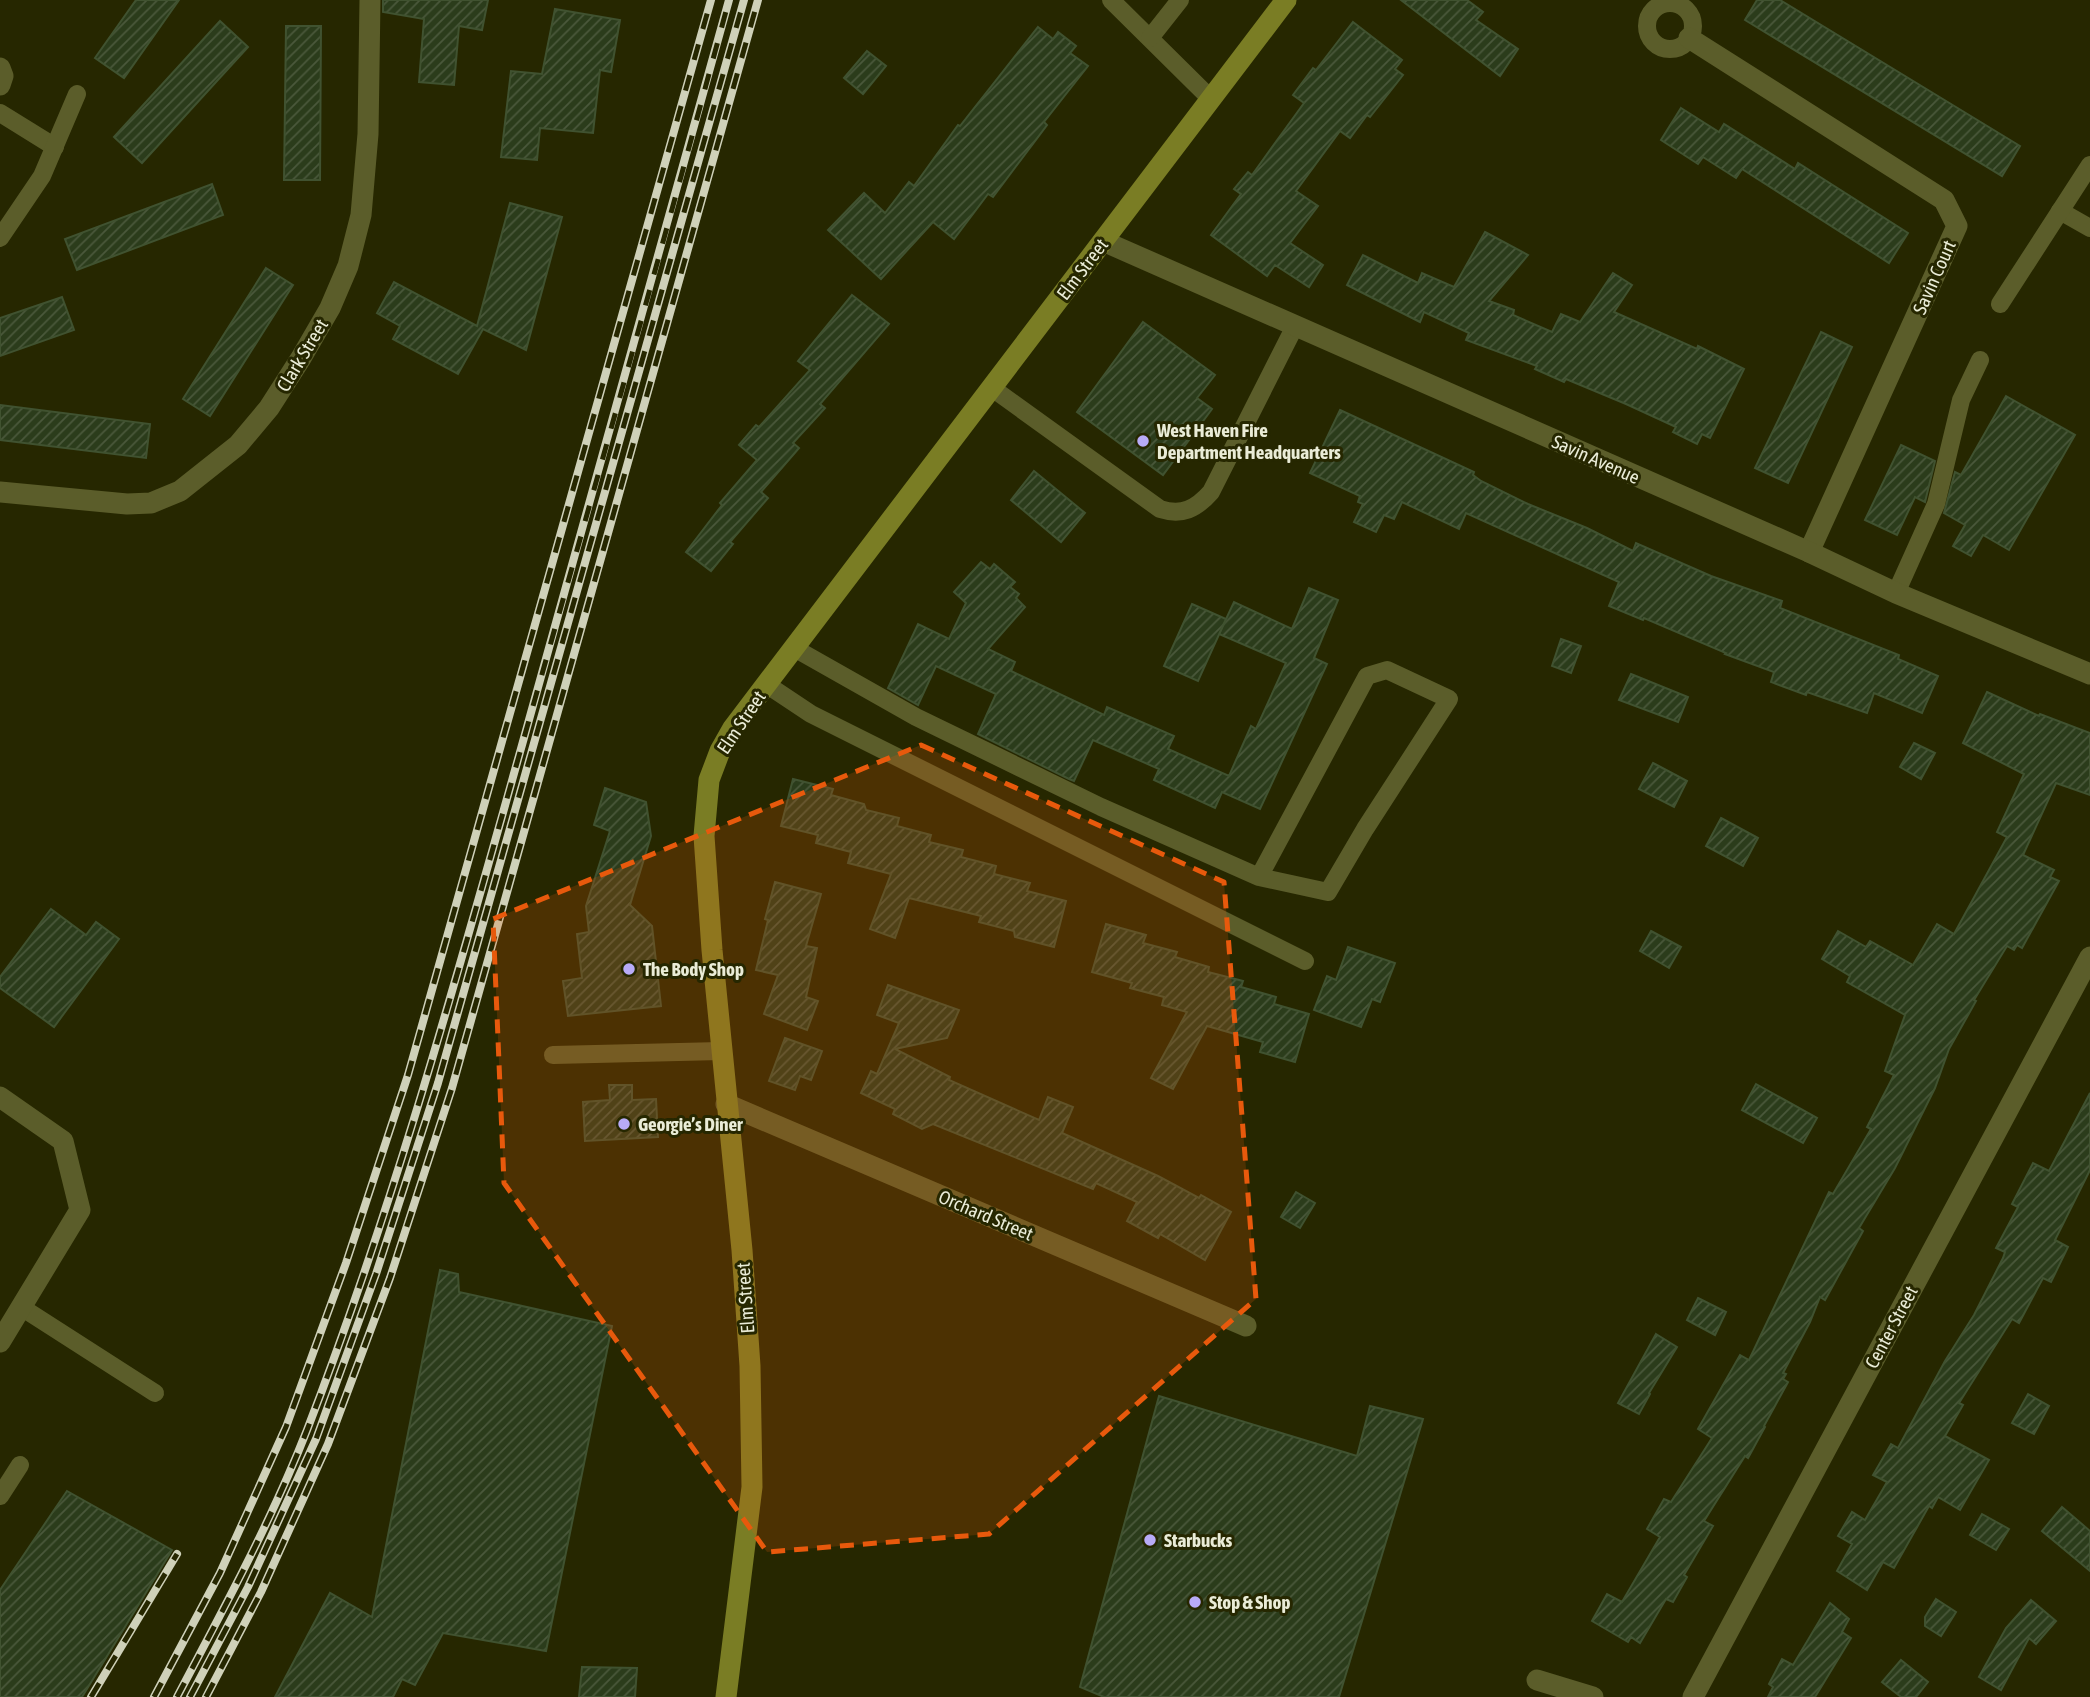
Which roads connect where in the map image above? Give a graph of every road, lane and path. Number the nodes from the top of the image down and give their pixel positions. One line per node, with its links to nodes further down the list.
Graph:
1 (370, 0): 22 (street, Clark Street)
2 (1111, 0): 5 (lane)
3 (1180, 0): 5 (lane)
4 (1286, 0): 10 (main road, Elm Street)
5 (1150, 38): 10 (lane)
6 (1689, 38): 23 (street, Savin Court)
7 (0, 68): 8 (street)
8 (0, 85)
9 (77, 94): 12 (lane)
10 (1211, 99): 17 (main road, Elm Street)
11 (0, 113): 12 (lane)
12 (55, 147): 16 (lane)
13 (2090, 165): 14 (lane)
14 (2060, 211): 15 (lane); 18 (lane)
15 (2090, 228)
16 (0, 238)
17 (1103, 241): 19 (street, Savin Avenue); 21 (main road, Elm Street)
18 (2000, 304)
19 (1295, 326): 21 (lane); 23 (street, Savin Avenue)
20 (1980, 360): 24 (lane)
21 (992, 388): 25 (main road, Elm Street)
22 (0, 492)
23 (1809, 552): 24 (street, Savin Avenue)
24 (1896, 593): 26 (street, Savin Avenue)
25 (794, 648): 27 (main road, Elm Street); 28 (lane)
26 (2090, 674)
27 (766, 684): 30 (lane); 31 (main road, Elm Street)
28 (1259, 877): 28 (lane)
29 (2090, 957): 44 (street, Center Street)
30 (1305, 961)
31 (721, 1051): 32 (lane); 34 (main road, Elm Street)
32 (553, 1055)
33 (0, 1097): 35 (street)
34 (726, 1104): 36 (street, Orchard Street); 42 (main road, Elm Street)
35 (21, 1307): 37 (street); 38 (lane)
36 (1246, 1326)
37 (0, 1342)
38 (155, 1393)
39 (20, 1465): 40 (lane)
40 (0, 1496)
41 (1537, 1680): 43 (street)
42 (726, 1697)
43 (1592, 1697)
44 (1693, 1697)

